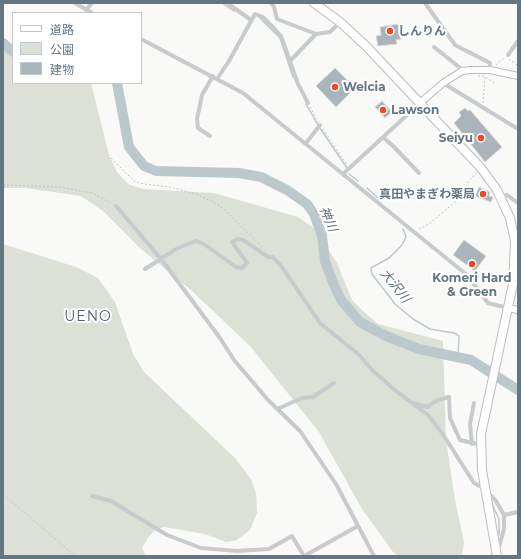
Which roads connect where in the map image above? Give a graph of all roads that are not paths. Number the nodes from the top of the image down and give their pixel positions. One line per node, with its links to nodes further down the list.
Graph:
1 (75, 3): 7 (street)
2 (92, 3): 7 (street)
3 (227, 3): 9 (street)
4 (271, 3): 11 (street)
5 (314, 3): 10 (highway)
6 (425, 3): 17 (street)
7 (86, 10): 8 (street)
8 (90, 12)
9 (251, 20): 16 (street); 20 (street)
10 (340, 22): 11 (street); 23 (highway)
11 (316, 34): 16 (street)
12 (142, 40): 20 (street)
13 (518, 41): 15 (street)
14 (434, 47): 18 (street)
15 (508, 55)
16 (290, 61): 22 (street)
17 (490, 69): 18 (street); 19 (street)
18 (467, 70): 21 (street)
19 (518, 76)
20 (215, 78): 26 (street); 28 (street)
21 (443, 83): 23 (street); 25 (street)
22 (308, 103)
23 (420, 103): 27 (street); 31 (highway)
24 (319, 126): 28 (street)
25 (518, 129)
26 (210, 136)
27 (383, 137): 29 (street); 30 (street)
28 (306, 143): 30 (street)
29 (418, 173)
30 (343, 174): 36 (street)
31 (501, 197): 32 (street); 36 (highway)
32 (518, 204)
33 (116, 206): 34 (street)
34 (162, 259): 35 (street); 39 (street); 41 (street)
35 (144, 269)
36 (508, 308): 37 (street); 42 (highway)
37 (518, 310)
38 (334, 384): 41 (street)
39 (409, 401): 42 (street); 43 (street)
40 (474, 403): 42 (street)
41 (277, 409): 47 (street)
42 (476, 444): 43 (highway)
43 (485, 490): 46 (street); 48 (highway)
44 (92, 496): 49 (street)
45 (518, 512): 46 (street)
46 (504, 515): 48 (street)
47 (358, 526): 49 (street); 50 (street)
48 (497, 555)
49 (304, 556)
50 (374, 556)

